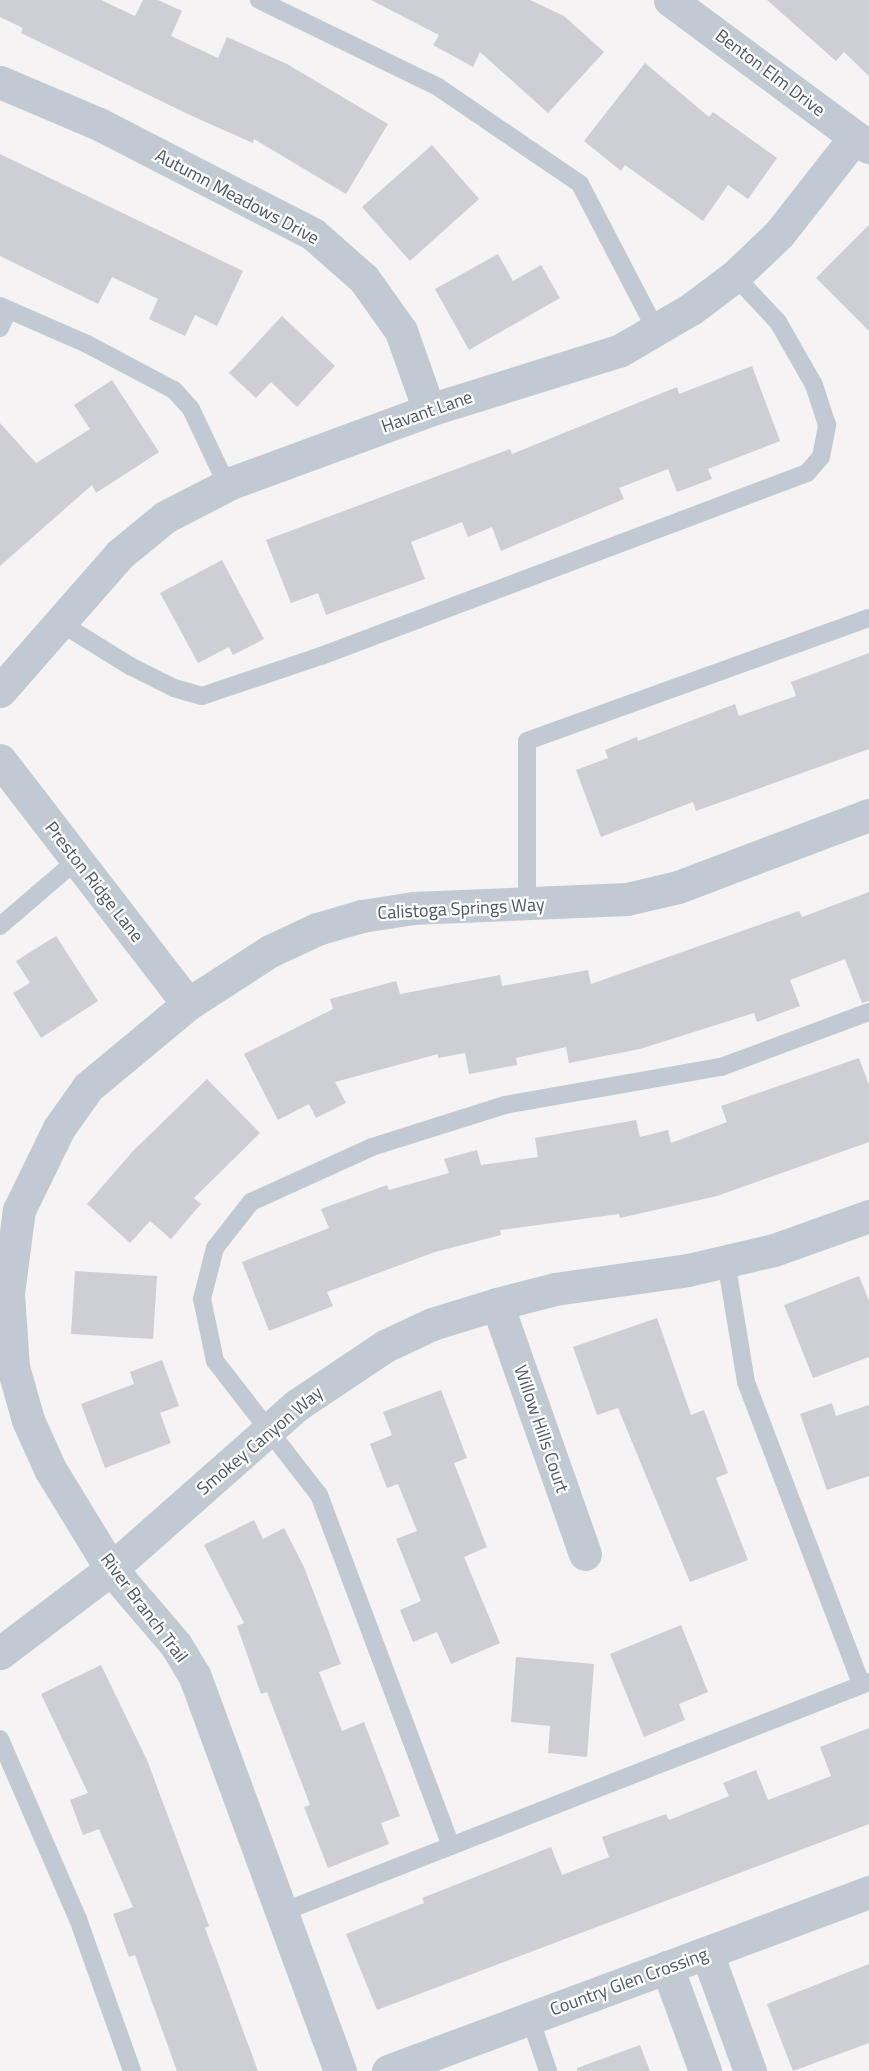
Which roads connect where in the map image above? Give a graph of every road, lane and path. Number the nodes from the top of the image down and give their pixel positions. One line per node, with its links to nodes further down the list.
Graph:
1 (259, 0): 8 (lane)
2 (670, 0): 4 (street, Benton Elm Drive)
3 (0, 82): 9 (street, Autumn Meadows Drive)
4 (862, 142): 5 (street, Havant Lane)
5 (735, 276): 8 (street, Havant Lane); 12 (lane)
6 (4, 308): 7 (lane); 10 (lane)
7 (0, 328)
8 (656, 330): 9 (street, Havant Lane)
9 (429, 410): 10 (street, Havant Lane)
10 (227, 485): 12 (street, Havant Lane)
11 (869, 618): 17 (lane)
12 (59, 622): 13 (street, Havant Lane)
13 (0, 692)
14 (0, 760): 16 (street, Preston Ridge Lane)
15 (869, 815): 17 (street, Calistoga Springs Way)
16 (77, 860): 18 (lane); 19 (street, Preston Ridge Lane)
17 (527, 905): 19 (street, Calistoga Springs Way)
18 (0, 926)
19 (188, 1004): 21 (street, Calistoga Springs Way)
20 (869, 1012): 25 (lane)
21 (10, 1209): 27 (street, River Branch Trail)
22 (869, 1216): 23 (street, Smokey Canyon Way)
23 (726, 1261): 24 (street, Smokey Canyon Way); 29 (lane)
24 (497, 1304): 25 (street, Smokey Canyon Way); 26 (street, Willow Hills Court)
25 (270, 1429): 27 (street, Smokey Canyon Way); 31 (lane)
26 (585, 1554)
27 (111, 1569): 28 (street, Smokey Canyon Way); 33 (street, River Branch Trail)
28 (0, 1653)
29 (866, 1683): 31 (lane)
30 (0, 1739): 37 (lane)
31 (451, 1846): 33 (lane)
32 (869, 1892): 34 (street, Country Glen Crossing)
33 (280, 1913): 38 (street, River Branch Trail)
34 (707, 1953): 35 (street, Country Glen Crossing); 42 (street)
35 (667, 1967): 36 (street, Country Glen Crossing); 41 (street)
36 (530, 2018): 39 (street, Country Glen Crossing); 40 (lane)
37 (132, 2071)
38 (340, 2071)
39 (388, 2071)
40 (548, 2071)
41 (705, 2071)
42 (750, 2071)

